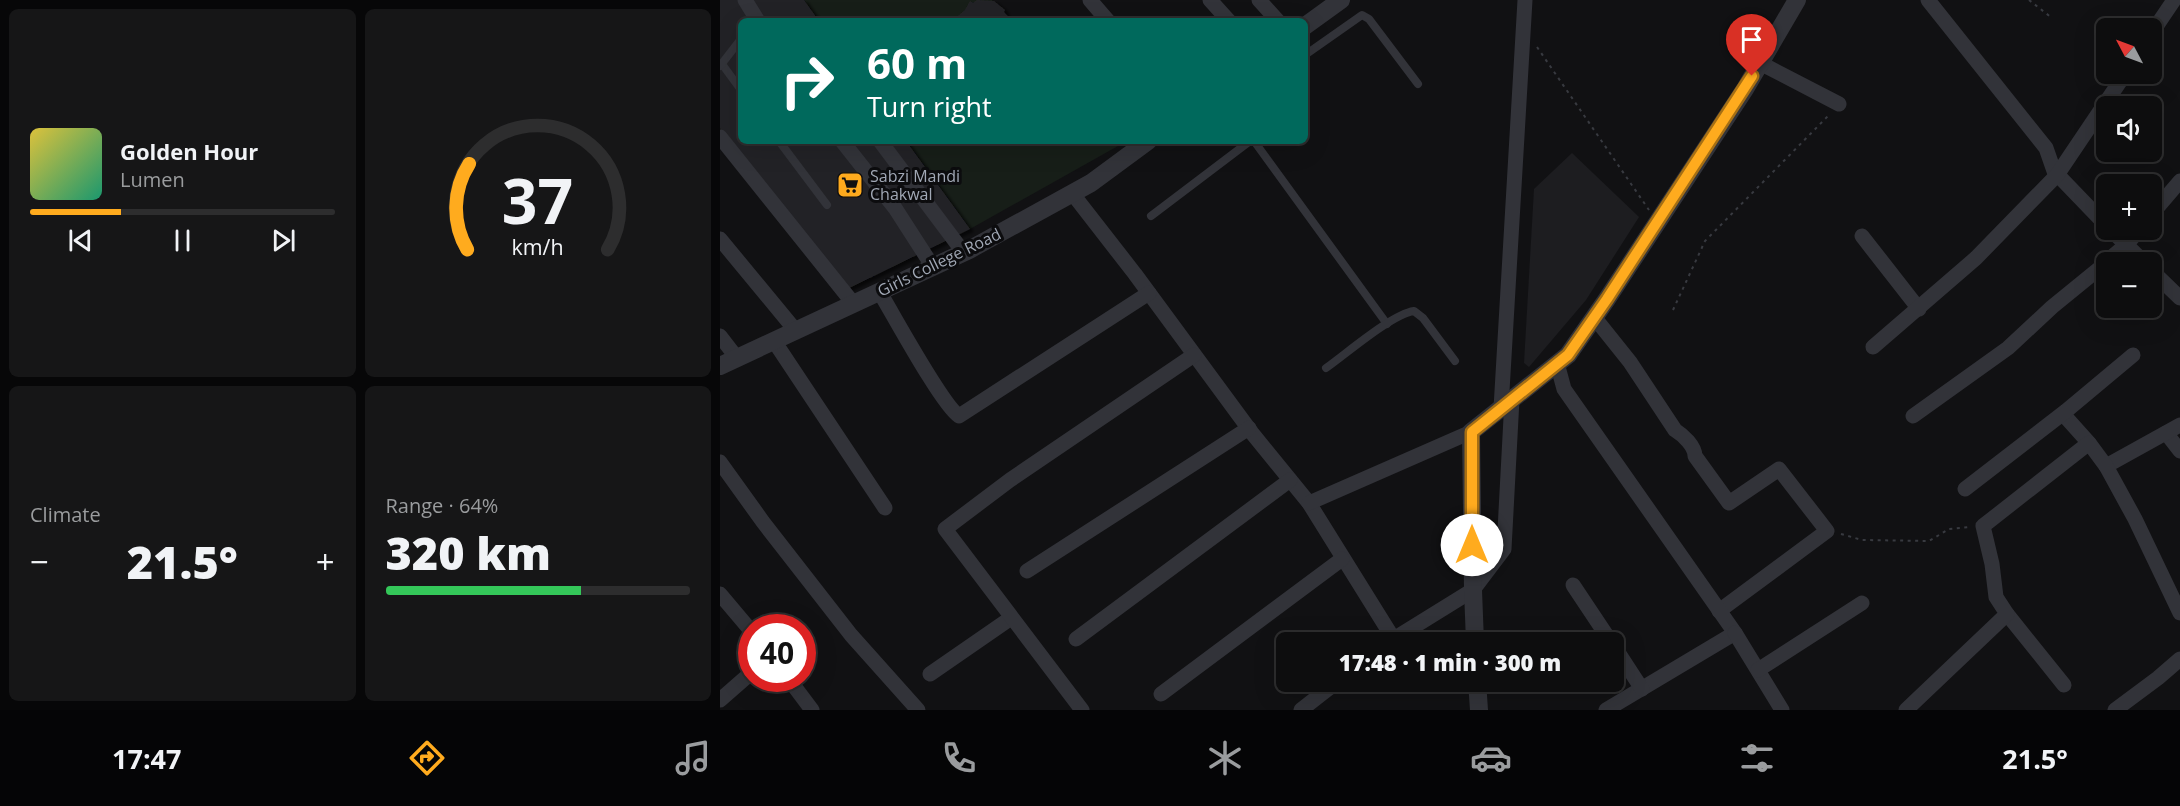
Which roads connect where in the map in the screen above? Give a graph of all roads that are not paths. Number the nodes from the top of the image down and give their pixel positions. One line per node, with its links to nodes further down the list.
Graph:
1 (745, 0): 10 (street)
2 (1090, 0): 11 (street)
3 (1210, 0): 12 (street)
4 (1259, 0): 13 (street)
5 (1341, 0): 15 (street)
6 (1525, 0): 67 (street)
7 (1797, 0): 18 (street)
8 (1928, 0): 31 (street)
9 (2174, 0): 14 (street)
10 (756, 18)
11 (1105, 18)
12 (1226, 18)
13 (1275, 18)
14 (2162, 18)
15 (1308, 24)
16 (738, 43): 19 (lane)
17 (1308, 53): 20 (lane)
18 (1760, 63): 23 (street); 54 (street)
19 (721, 65): 22 (lane)
20 (1418, 84)
21 (2118, 84): 31 (street)
22 (738, 86)
23 (1839, 105)
24 (720, 136): 52 (street)
25 (781, 144): 35 (lane)
26 (844, 144): 46 (street)
27 (882, 144): 45 (street)
28 (1144, 144): 33 (street, Girls College Road)
29 (1248, 144): 37 (lane)
30 (1254, 144): 55 (lane)
31 (2057, 175): 36 (street); 53 (street)
32 (2180, 181): 34 (street)
33 (1072, 193): 45 (street, Girls College Road); 50 (street)
34 (2162, 202)
35 (827, 205)
36 (2096, 215)
37 (1152, 216)
38 (1862, 236): 53 (street)
39 (720, 239): 56 (street)
40 (2121, 240): 42 (street)
41 (2130, 240): 42 (street)
42 (2126, 245): 43 (street); 44 (street)
43 (2118, 252)
44 (2133, 252)
45 (964, 253): 46 (street, Girls College Road)
46 (933, 267): 49 (street, Girls College Road)
47 (2096, 271): 69 (street)
48 (2162, 281): 51 (street)
49 (879, 291): 50 (street); 52 (street, Girls College Road)
50 (1149, 293): 60 (street)
51 (2180, 298)
52 (853, 303): 56 (street, Girls College Road)
53 (1919, 309): 59 (street)
54 (1594, 317): 64 (street); 88 (street)
55 (1387, 324): 63 (lane); 66 (lane)
56 (796, 331): 58 (street, Girls College Road)
57 (720, 336): 62 (street)
58 (774, 341): 62 (street, Girls College Road); 81 (street)
59 (1873, 346)
60 (1194, 355): 71 (street); 92 (street)
61 (2133, 355): 68 (street)
62 (737, 358): 65 (street, Girls College Road)
63 (1455, 361)
64 (1557, 363): 67 (street); 88 (street)
65 (720, 366)
66 (1326, 368)
67 (1507, 403): 72 (street); 85 (street)
68 (2063, 414): 74 (street); 79 (street)
69 (1914, 416)
70 (2180, 425): 73 (street)
71 (1249, 428): 78 (street); 83 (street)
72 (1472, 432): 80 (street); 85 (street)
73 (2166, 433): 75 (street); 77 (street)
74 (2089, 442): 77 (street); 90 (street)
75 (2180, 451)
76 (720, 462): 112 (street)
77 (2106, 466): 89 (street)
78 (1290, 480): 80 (street); 98 (street)
79 (1965, 489)
80 (1309, 503): 82 (street)
81 (885, 508)
82 (1342, 559): 93 (street); 109 (street)
83 (1027, 572)
84 (1573, 585): 96 (street)
85 (1473, 590): 94 (street); 95 (street)
86 (720, 594): 91 (street)
87 (1862, 603): 101 (street)
88 (1719, 611): 97 (street)
89 (2180, 613)
90 (2007, 614): 104 (street); 118 (street)
91 (738, 615)
92 (1011, 618): 102 (street); 113 (street)
93 (1386, 632)
94 (1404, 632)
95 (1475, 632)
96 (1604, 632)
97 (1735, 633): 101 (street); 105 (street)
98 (1077, 639)
99 (2180, 659): 119 (street)
100 (1624, 661): 105 (street)
101 (1758, 670): 117 (street)
102 (930, 674)
103 (738, 684): 110 (street)
104 (2064, 685)
105 (1642, 688): 116 (street)
106 (798, 692): 111 (street)
107 (1324, 692): 114 (street)
108 (1478, 692): 115 (street)
109 (1161, 694)
110 (720, 700)
111 (812, 710)
112 (918, 710)
113 (1082, 710)
114 (1301, 710)
115 (1479, 710)
116 (1606, 710)
117 (1782, 710)
118 (1906, 710)
119 (2115, 710)

